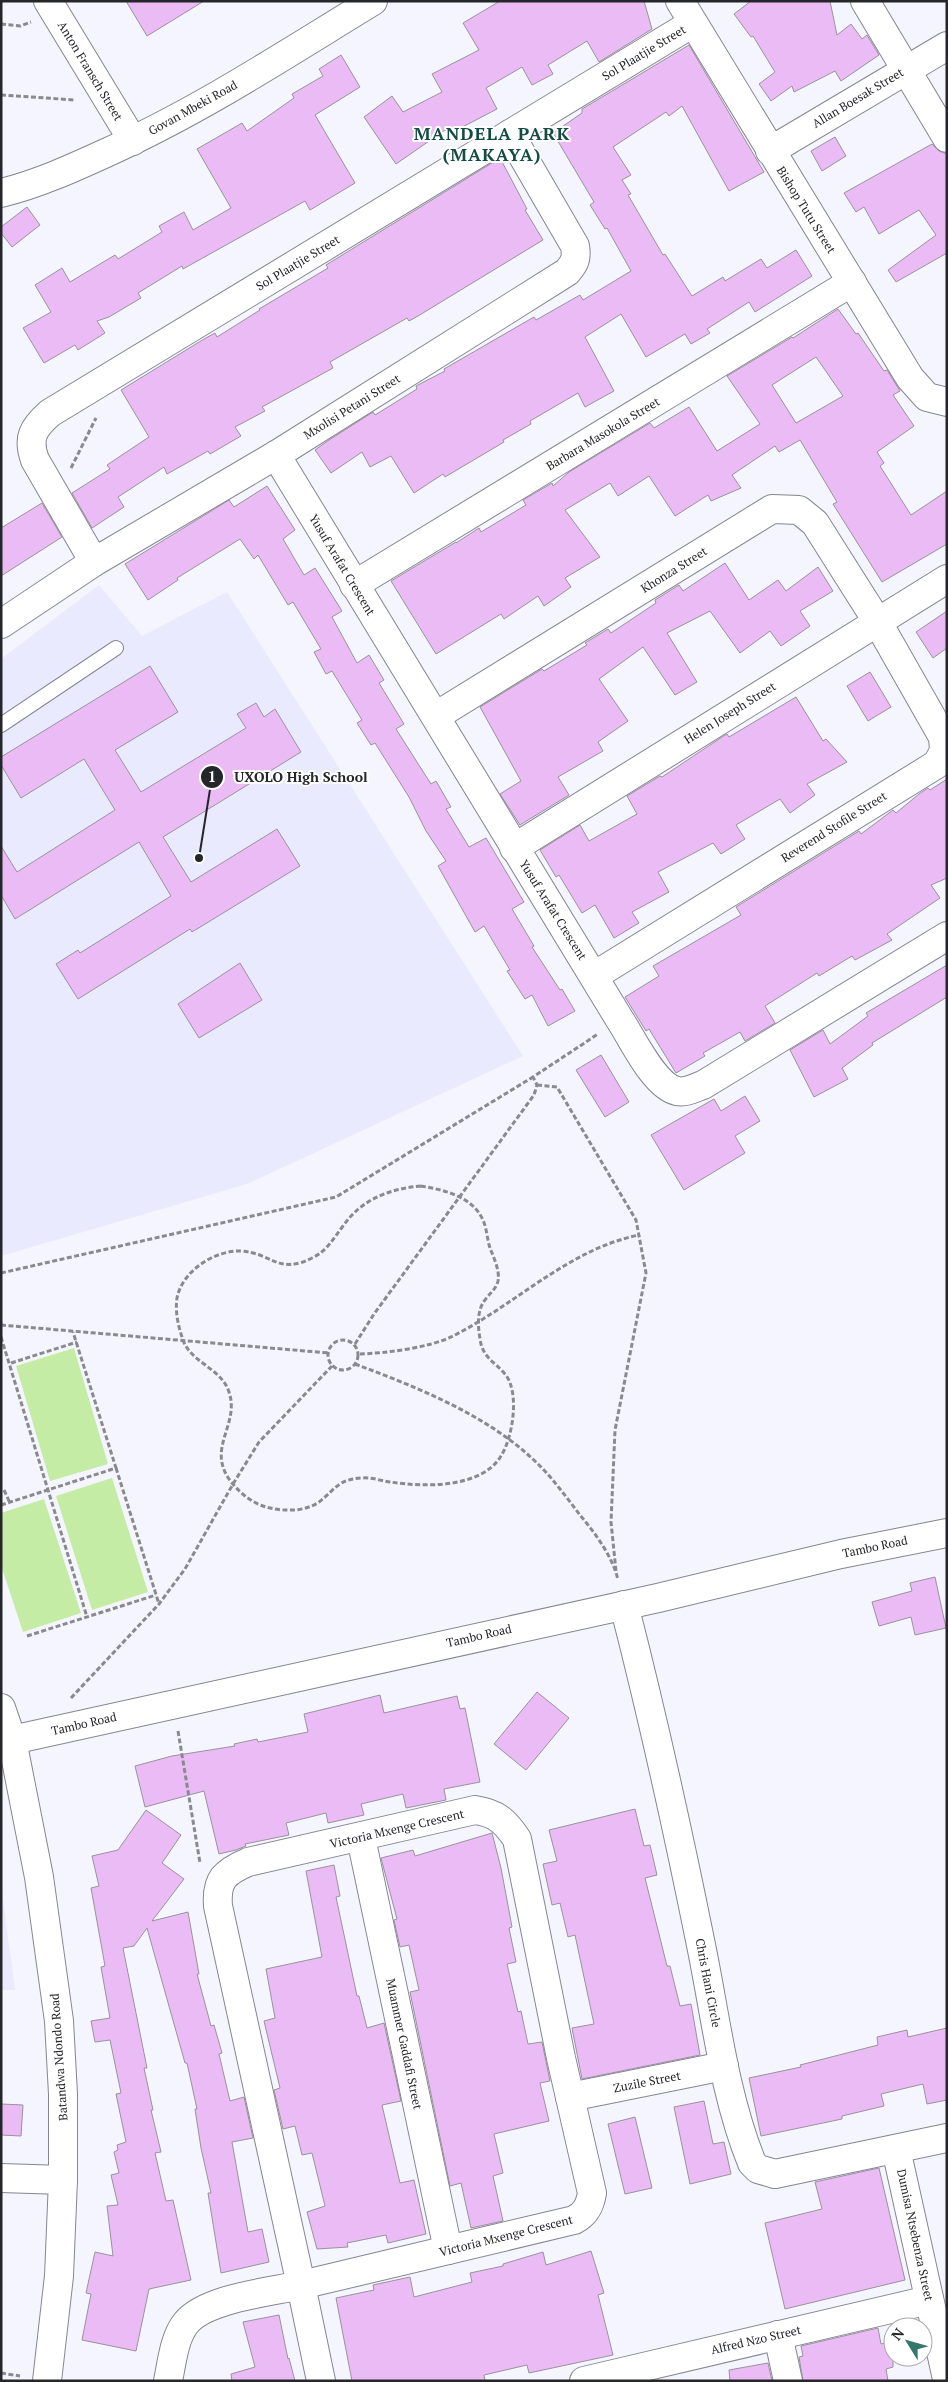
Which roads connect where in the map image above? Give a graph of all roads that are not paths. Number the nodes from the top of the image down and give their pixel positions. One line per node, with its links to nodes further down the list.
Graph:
1 (48, 1): 9 (street, Anton Fransch Street)
2 (373, 1): 9 (street, Govan Mbeki Road)
3 (864, 1): 6 (street)
4 (687, 12): 7 (street, Sol Plaatjie Street); 10 (street, Bishop Tutu Street)
5 (947, 46): 6 (street, Allan Boesak Street)
6 (906, 70): 8 (street); 10 (street, Allan Boesak Street)
7 (510, 134): 14 (street, Mxolisi Petani Street); 15 (street, Sol Plaatjie Street)
8 (947, 138)
9 (133, 141): 11 (street, Govan Mbeki Road)
10 (770, 151): 12 (street, Bishop Tutu Street)
11 (1, 193)
12 (852, 282): 13 (street, Bishop Tutu Street); 17 (street, Barbara Masokola Street)
13 (947, 402)
14 (276, 455): 15 (street, Mxolisi Petani Street); 17 (street, Yusuf Arafat Crescent)
15 (94, 562): 19 (street, Mxolisi Petani Street)
16 (947, 579): 18 (street, Helen Joseph Street)
17 (354, 585): 21 (street, Yusuf Arafat Crescent)
18 (877, 621): 21 (street, Khonza Street); 23 (street, Helen Joseph Street); 25 (street, Reverend Stofile Street)
19 (1, 624)
20 (116, 648): 22 (lane)
21 (436, 716): 23 (street, Yusuf Arafat Crescent)
22 (1, 725)
23 (514, 848): 25 (street, Yusuf Arafat Crescent)
24 (947, 936): 25 (street, Yusuf Arafat Crescent)
25 (594, 976)
26 (947, 1533): 27 (street, Tambo Road)
27 (624, 1605): 29 (street, Tambo Road); 31 (street, Chris Hani Circle)
28 (1, 1708): 29 (street, Batandwa Ndondo Road)
29 (12, 1740): 36 (street, Batandwa Ndondo Road)
30 (361, 1838): 32 (street, Victoria Mxenge Crescent); 37 (street, Muammer Gaddafi Street); 38 (street, Victoria Mxenge Crescent)
31 (724, 2066): 32 (street, Zuzile Street); 34 (street, Chris Hani Circle)
32 (570, 2097): 37 (street, Victoria Mxenge Crescent)
33 (947, 2138): 34 (street, Chris Hani Circle)
34 (896, 2149): 39 (street, Dumisa Ntsebenza Street)
35 (1, 2178): 36 (street)
36 (63, 2180): 43 (street, Batandwa Ndondo Road)
37 (448, 2250): 38 (street, Victoria Mxenge Crescent)
38 (301, 2285): 44 (street, Victoria Mxenge Crescent); 45 (street)
39 (929, 2300): 40 (street, Alfred Nzo Street); 42 (street, Dumisa Ntsebenza Street)
40 (778, 2335): 41 (street, Alfred Nzo Street); 47 (street)
41 (632, 2375): 46 (street, Alfred Nzo Street)
42 (947, 2379)
43 (47, 2381)
44 (168, 2381)
45 (321, 2381)
46 (584, 2381)
47 (788, 2381)

